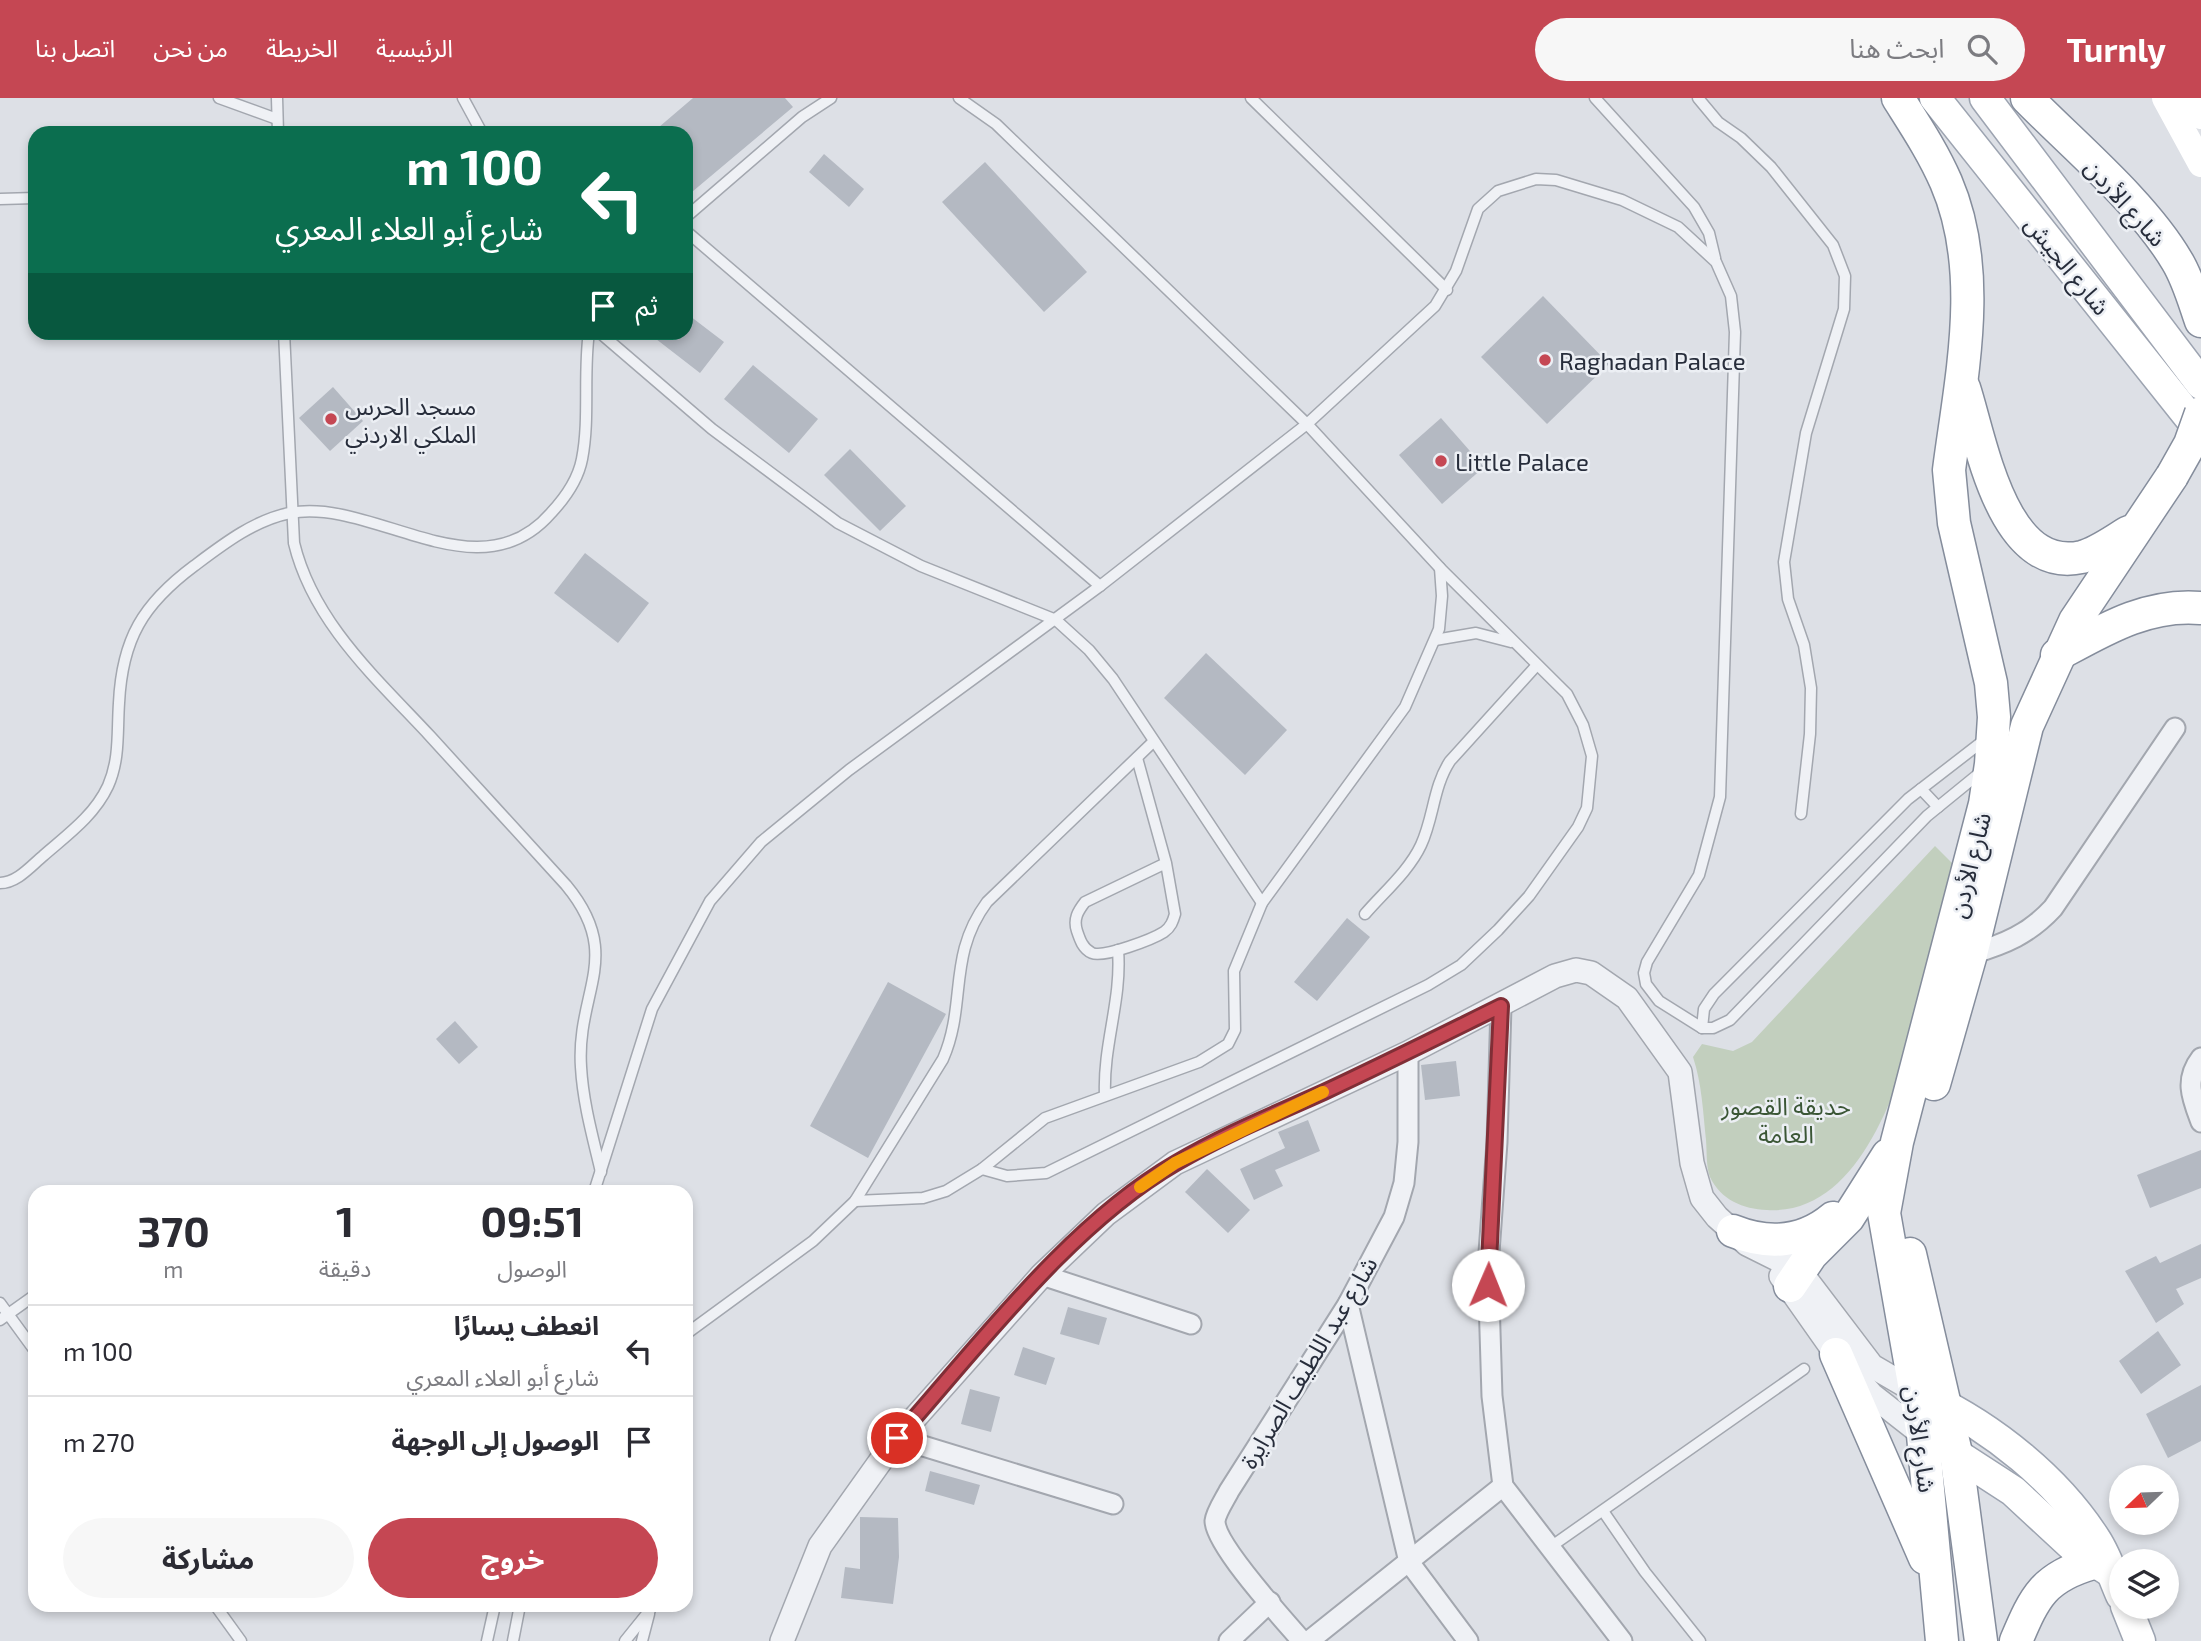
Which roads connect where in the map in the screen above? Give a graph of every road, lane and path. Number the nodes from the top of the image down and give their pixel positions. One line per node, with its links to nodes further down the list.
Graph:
1 (219, 98): 16 (lane)
2 (277, 98): 16 (lane)
3 (463, 98): 18 (lane)
4 (831, 98): 22 (lane)
5 (959, 98): 33 (lane)
6 (1251, 98): 25 (lane)
7 (1595, 98): 24 (lane)
8 (1698, 98): 51 (lane)
9 (1898, 98): 30 (highway, شارع الأردن)
10 (1935, 98): 34 (main road, شارع الجيش)
11 (1985, 98): 31 (main road, شارع الجيش)
12 (2026, 98): 26 (highway, شارع الأردن)
13 (2165, 98): 19 (main road)
14 (2192, 98): 15 (main road)
15 (2201, 116)
16 (277, 119): 17 (lane)
17 (278, 126)
18 (478, 126)
19 (2201, 164)
20 (28, 198): 21 (lane)
21 (0, 199)
22 (693, 211)
23 (693, 238): 38 (lane)
24 (1716, 262): 25 (lane); 59 (lane)
25 (1447, 290): 33 (lane)
26 (2201, 321)
27 (284, 340): 35 (lane)
28 (589, 340): 35 (lane)
29 (608, 340): 40 (lane)
30 (1961, 377): 36 (highway); 47 (highway, شارع الأردن)
31 (2201, 384)
32 (2201, 414): 36 (highway, شارع الأردن, bridge)
33 (1307, 424): 37 (lane); 38 (lane)
34 (2201, 432)
35 (291, 512): 53 (lane); 66 (lane)
36 (2135, 529): 43 (highway, شارع الأردن)
37 (1440, 568): 41 (lane); 42 (lane)
38 (1100, 586): 40 (lane)
39 (2201, 608): 43 (highway)
40 (1056, 620): 46 (lane); 66 (lane)
41 (1435, 640): 42 (lane); 54 (lane)
42 (1515, 643): 44 (lane)
43 (2057, 655): 57 (highway, شارع الأردن)
44 (1537, 665): 55 (lane); 65 (lane)
45 (2175, 727): 57 (street)
46 (1153, 743): 48 (lane); 54 (lane)
47 (1992, 749): 49 (lane); 50 (lane); 64 (highway, شارع الأردن)
48 (1137, 758): 52 (lane); 69 (lane)
49 (1921, 789): 50 (lane); 59 (lane)
50 (1938, 807): 59 (lane)
51 (1801, 814)
52 (1167, 863): 56 (lane); 56 (lane)
53 (0, 883)
54 (1262, 903): 62 (lane)
55 (1365, 914)
56 (1118, 950): 62 (lane)
57 (1971, 954): 83 (highway, شارع الأردن)
58 (1501, 1006): 60 (street); 70 (street); 87 (street)
59 (1702, 1028)
60 (1408, 1053): 71 (street); 75 (street, شارع عبد اللطيف الصرايرة)
61 (2201, 1058): 63 (street)
62 (1105, 1094): 65 (lane)
63 (2201, 1122)
64 (1897, 1142): 68 (highway); 82 (highway, شارع الأردن)
65 (982, 1168): 69 (lane)
66 (601, 1173): 67 (lane)
67 (597, 1185)
68 (1860, 1198): 70 (highway); 72 (highway)
69 (855, 1201): 78 (lane)
70 (1733, 1231): 72 (street)
71 (1042, 1276): 77 (street); 85 (street)
72 (1794, 1278): 80 (street); 82 (street)
73 (28, 1300): 76 (lane)
74 (0, 1303): 76 (lane)
75 (1348, 1304): 91 (street); 94 (street, شارع عبد اللطيف الصرايرة)
76 (4, 1317): 79 (lane)
77 (1191, 1324)
78 (693, 1329)
79 (28, 1343)
80 (1836, 1354): 84 (street); 93 (highway)
81 (1804, 1369): 89 (lane)
82 (1915, 1391): 83 (main road); 84 (highway, شارع الأردن)
83 (1945, 1405): 86 (highway, شارع الأردن); 92 (main road)
84 (1923, 1435): 86 (main road); 93 (highway, شارع الأردن)
85 (897, 1438): 88 (street); 106 (street)
86 (1956, 1452): 92 (main road); 114 (highway, شارع الأردن)
87 (1503, 1486): 90 (street); 91 (street)
88 (1113, 1504)
89 (1603, 1511): 90 (lane); 112 (lane)
90 (1548, 1549): 111 (street)
91 (1409, 1562): 109 (street); 110 (street)
92 (2108, 1576): 115 (highway)
93 (1937, 1588): 113 (highway, شارع الأردن)
94 (1270, 1602): 107 (street); 108 (street, شارع عبد اللطيف الصرايرة)
95 (220, 1612): 101 (lane)
96 (493, 1612): 102 (lane)
97 (519, 1612): 103 (lane)
98 (647, 1612): 104 (lane)
99 (650, 1612): 105 (lane)
100 (2131, 1619): 116 (main road)
101 (241, 1641)
102 (487, 1641)
103 (513, 1641)
104 (625, 1641)
105 (642, 1641)
106 (782, 1641)
107 (1229, 1641)
108 (1302, 1641)
109 (1309, 1641)
110 (1468, 1641)
111 (1622, 1641)
112 (1700, 1641)
113 (1942, 1641)
114 (1982, 1641)
115 (2016, 1641)
116 (2140, 1641)

